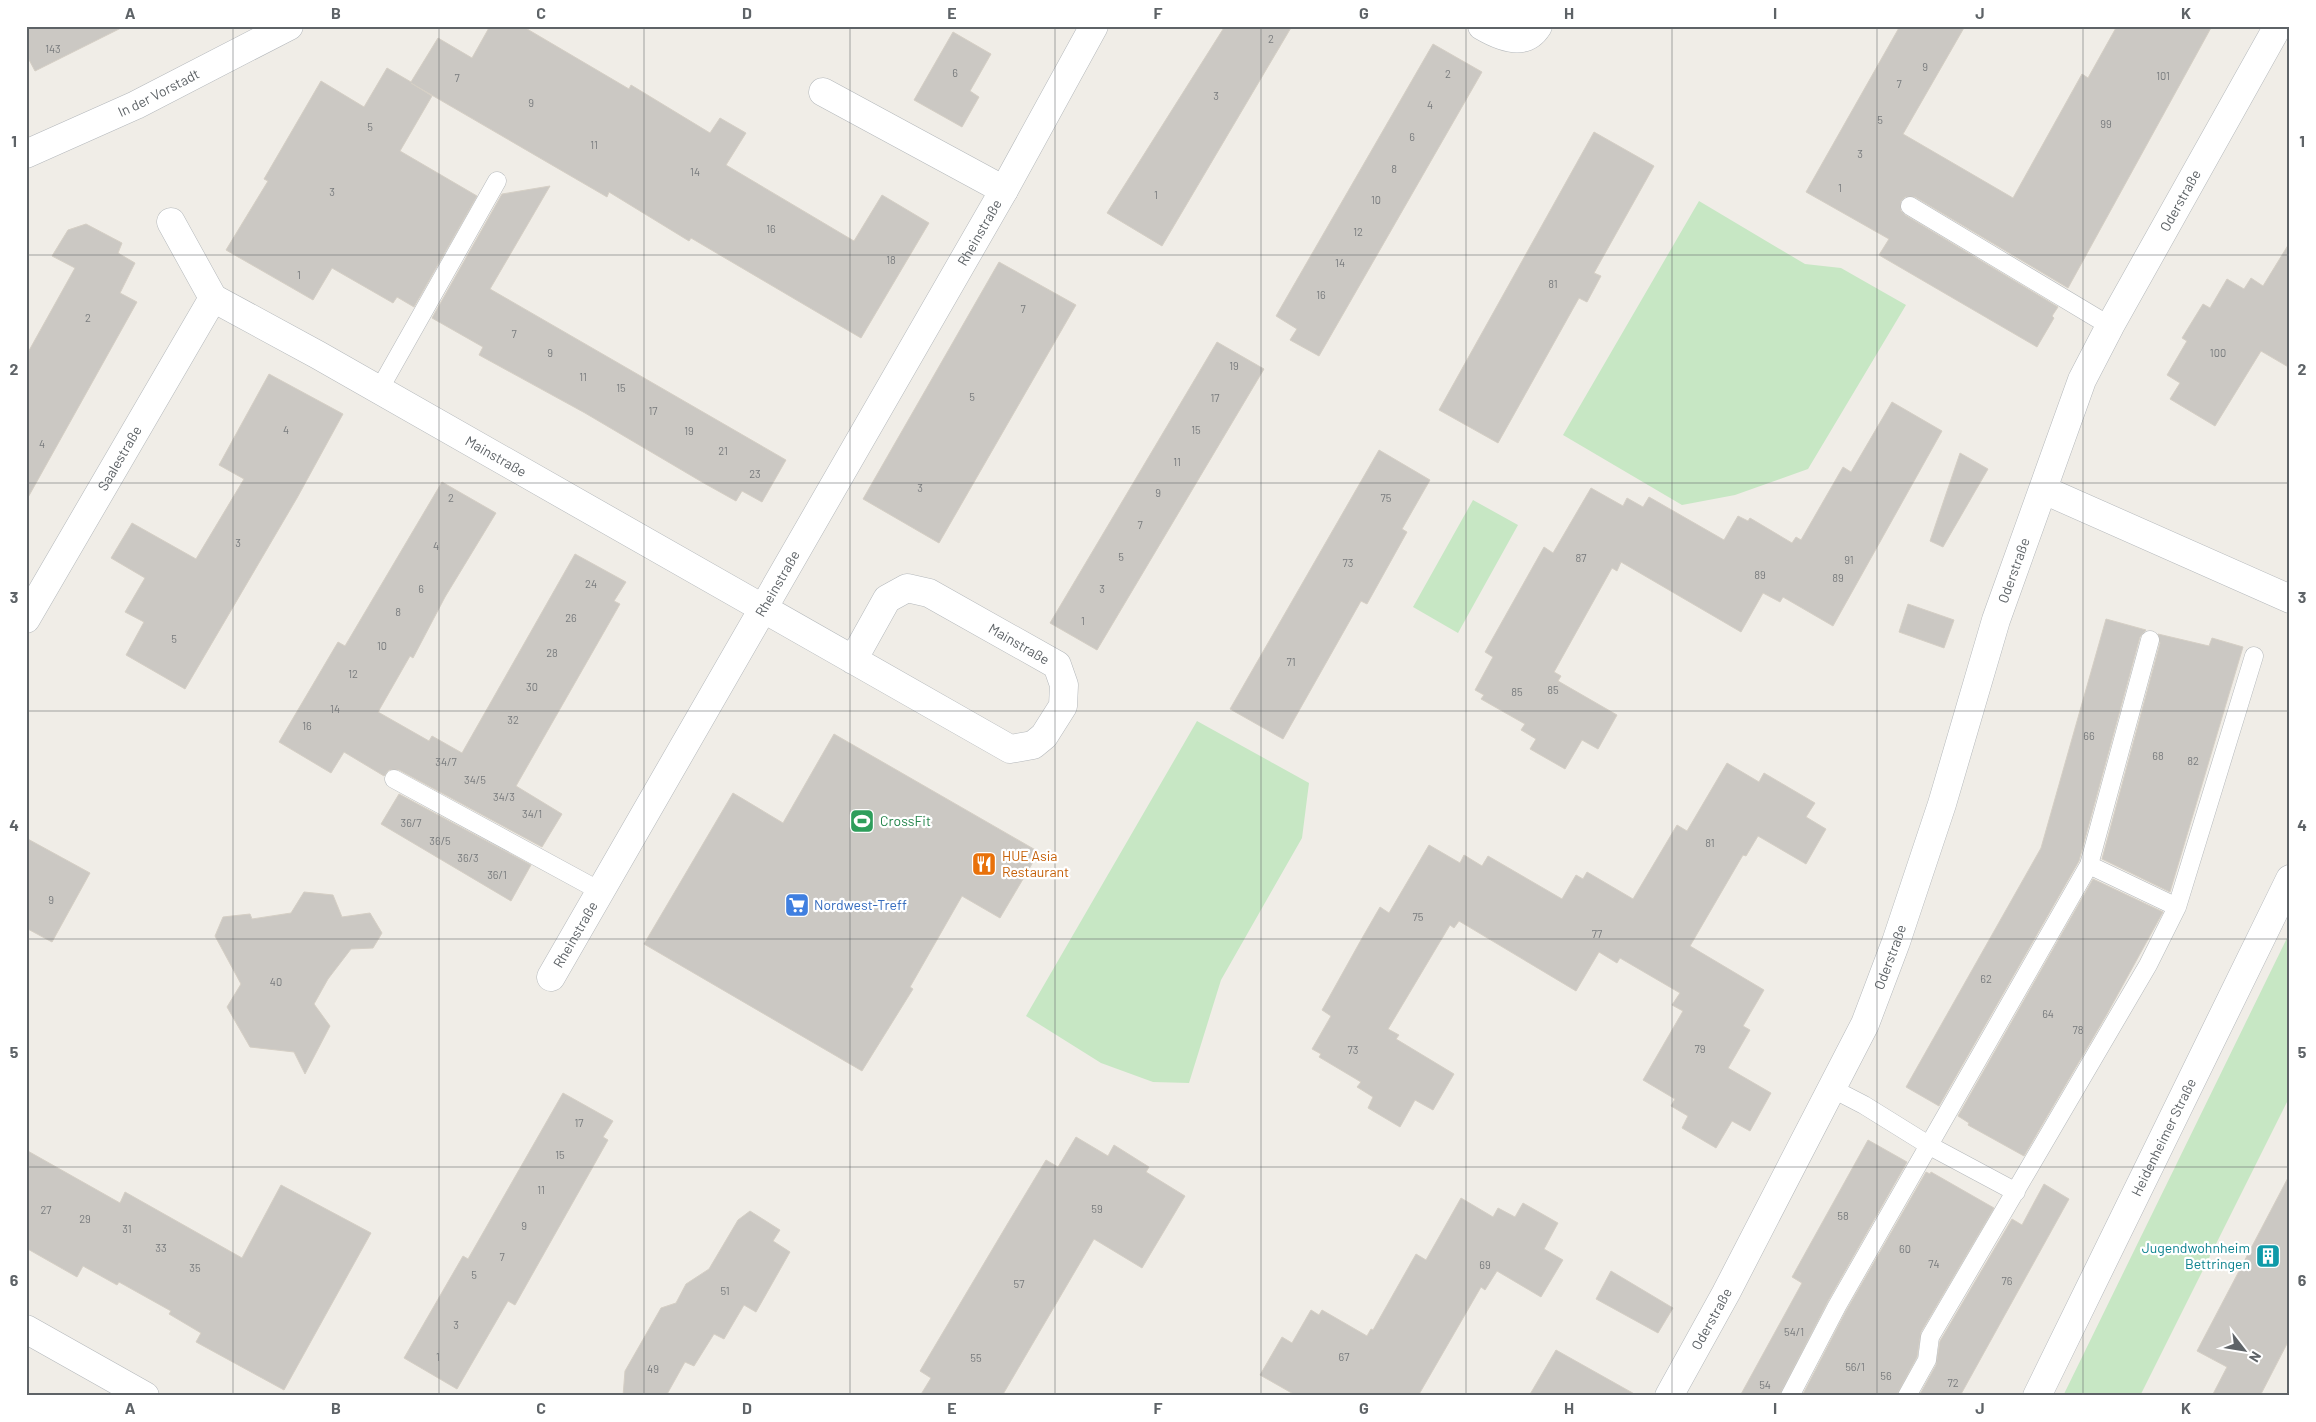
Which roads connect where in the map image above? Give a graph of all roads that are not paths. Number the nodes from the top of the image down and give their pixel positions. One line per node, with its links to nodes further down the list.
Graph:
1 (289, 26): 7 (street, In der Vorstadt)
2 (1094, 26): 9 (street, Rheinstraße)
3 (1482, 26): 4 (street)
4 (1538, 26)
5 (2278, 26): 13 (street, Oderstraße)
6 (823, 92): 9 (street, Rheinstraße)
7 (26, 154)
8 (496, 181): 14 (lane)
9 (1004, 190): 17 (street, Rheinstraße)
10 (1910, 206): 13 (lane)
11 (171, 222): 12 (street)
12 (213, 298): 14 (street, Mainstraße); 18 (street, Saalestraße)
13 (2110, 326): 15 (street, Oderstraße)
14 (379, 390): 17 (street, Mainstraße)
15 (2044, 490): 16 (street); 28 (street, Oderstraße)
16 (2290, 599)
17 (763, 608): 21 (street, Mainstraße); 25 (street, Rheinstraße)
18 (26, 619)
19 (2150, 640): 23 (lane)
20 (2254, 656): 26 (lane)
21 (853, 660): 21 (street, Mainstraße)
22 (394, 779): 25 (lane)
23 (2089, 865): 26 (lane); 29 (lane)
24 (2290, 878): 36 (street, Heidenheimer Straße)
25 (600, 891): 27 (street, Rheinstraße)
26 (2177, 907): 30 (lane)
27 (551, 977)
28 (1833, 1089): 29 (lane); 33 (street, Oderstraße)
29 (1930, 1146): 30 (lane); 34 (lane)
30 (2016, 1192): 35 (lane)
31 (26, 1329): 32 (street)
32 (145, 1396)
33 (1669, 1396)
34 (1790, 1396)
35 (1907, 1396)
36 (2037, 1396)

